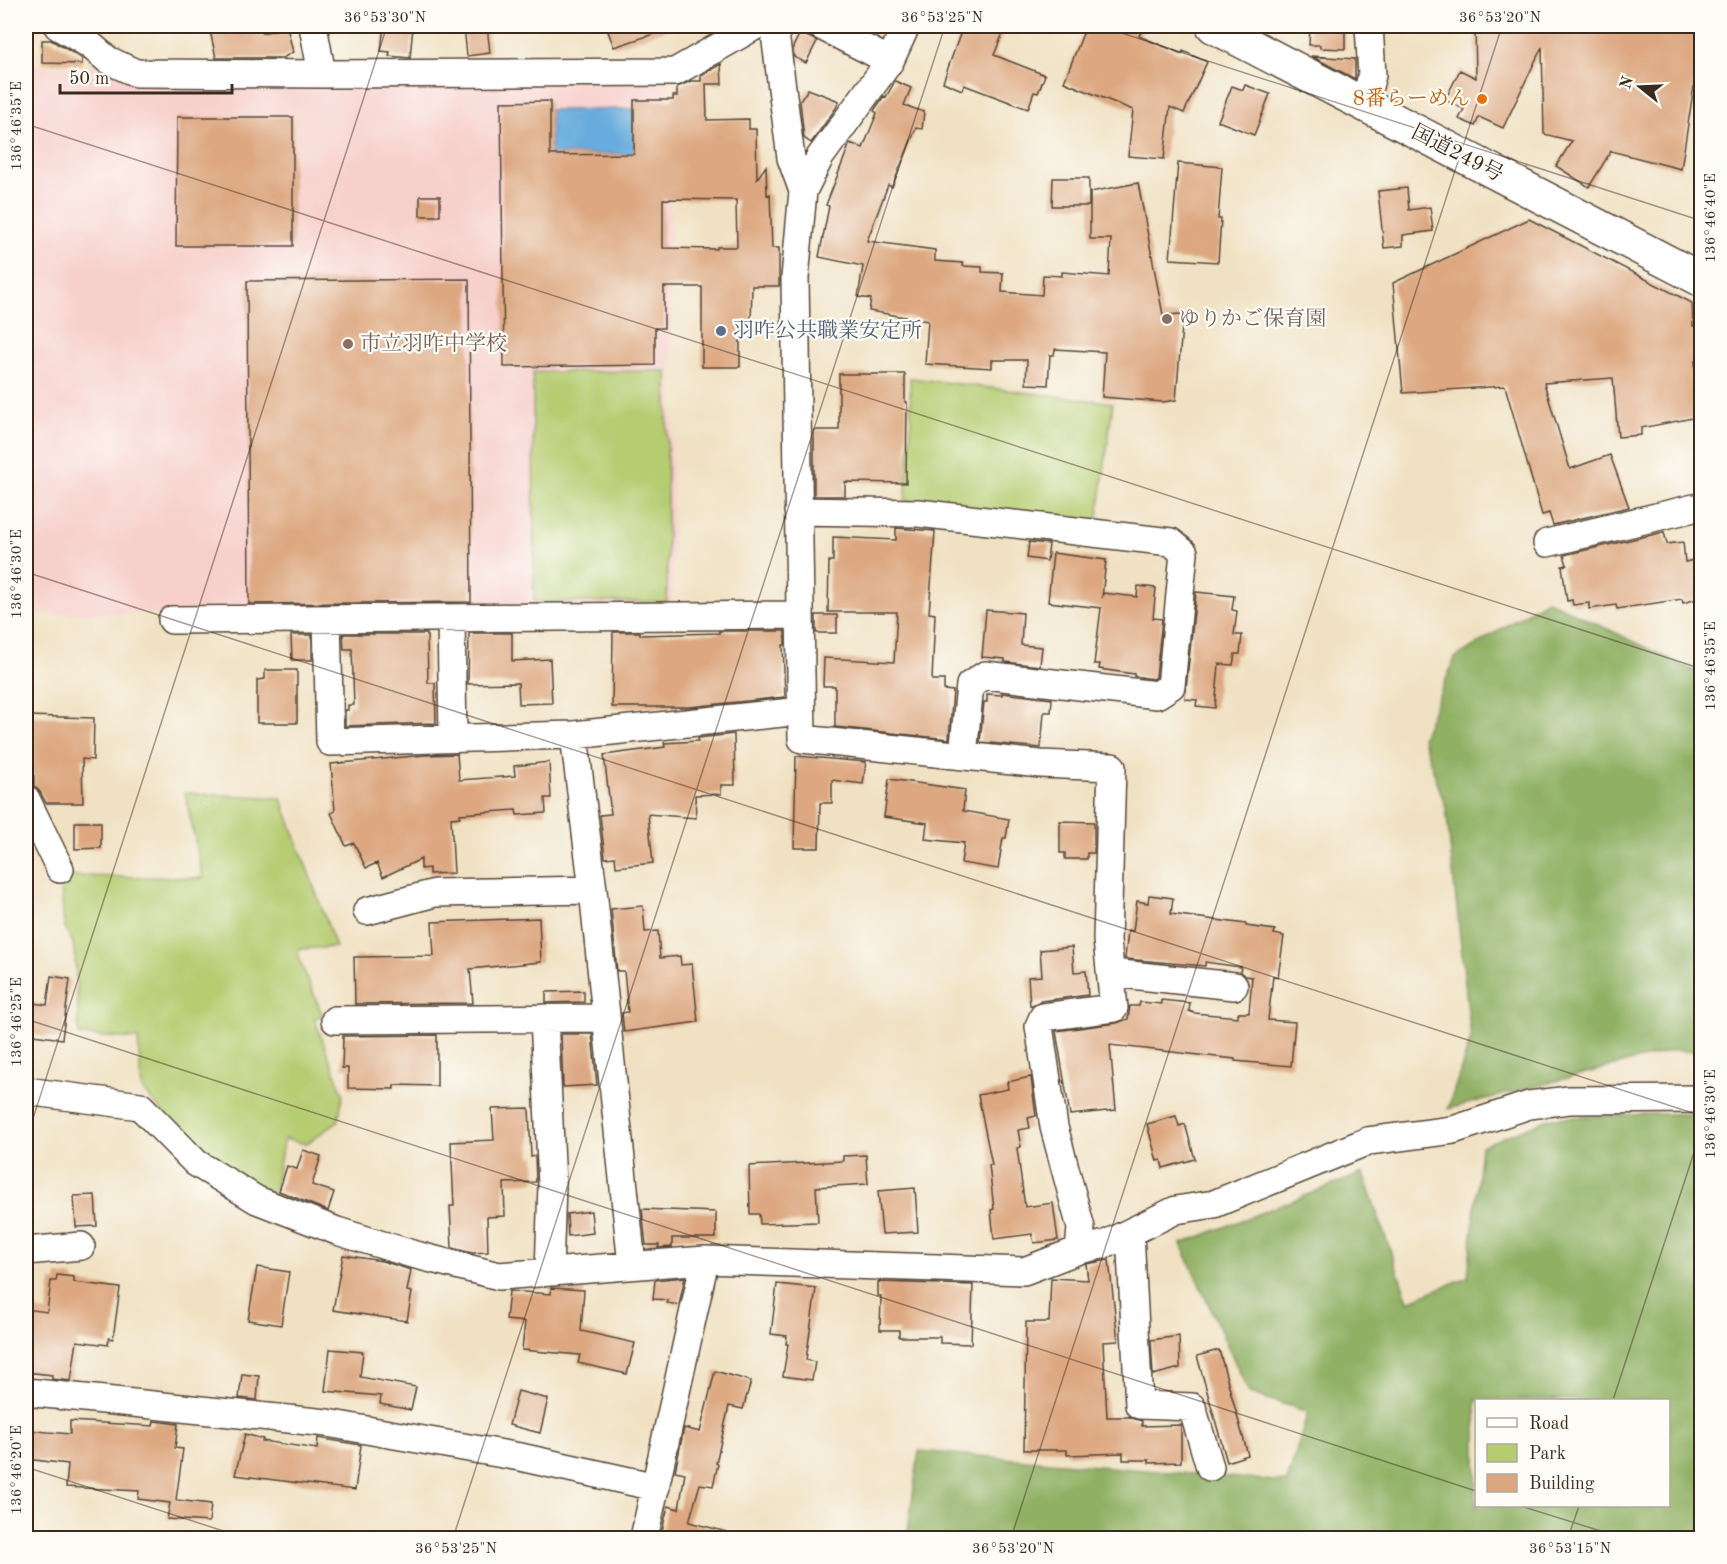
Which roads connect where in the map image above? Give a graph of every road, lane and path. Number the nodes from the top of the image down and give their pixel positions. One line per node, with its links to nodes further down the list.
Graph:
1 (58, 26): 10 (street)
2 (313, 26): 10 (street)
3 (754, 26): 10 (street)
4 (774, 26): 12 (street)
5 (821, 26): 9 (street)
6 (906, 26): 9 (street)
7 (1213, 26): 11 (highway, 国道249号)
8 (1369, 26): 11 (street)
9 (890, 60): 12 (street)
10 (322, 74)
11 (1364, 105): 13 (highway, 国道249号)
12 (803, 191): 15 (street)
13 (1701, 280)
14 (1701, 508): 16 (street)
15 (798, 511): 17 (street); 24 (street)
16 (1547, 543)
17 (800, 615): 19 (street); 21 (street)
18 (327, 619): 19 (street); 20 (street); 23 (street)
19 (451, 619): 23 (street)
20 (172, 620)
21 (801, 711): 22 (street); 24 (street)
22 (574, 735): 23 (street); 27 (street)
23 (453, 738)
24 (963, 755): 29 (street)
25 (26, 799): 26 (street)
26 (60, 869)
27 (593, 890): 28 (street); 32 (street)
28 (367, 911)
29 (1112, 973): 30 (street); 38 (street)
30 (1234, 986)
31 (544, 1018): 32 (street); 33 (street); 42 (street)
32 (606, 1018): 41 (street)
33 (335, 1020)
34 (26, 1091): 42 (street)
35 (1701, 1099): 36 (street)
36 (1130, 1233): 38 (street); 44 (street)
37 (81, 1246): 39 (street)
38 (1078, 1250): 40 (street)
39 (26, 1251)
40 (705, 1260): 41 (street); 45 (street)
41 (632, 1265): 42 (street)
42 (549, 1271)
43 (26, 1392): 45 (street)
44 (1210, 1467)
45 (656, 1487): 46 (street)
46 (644, 1539)

